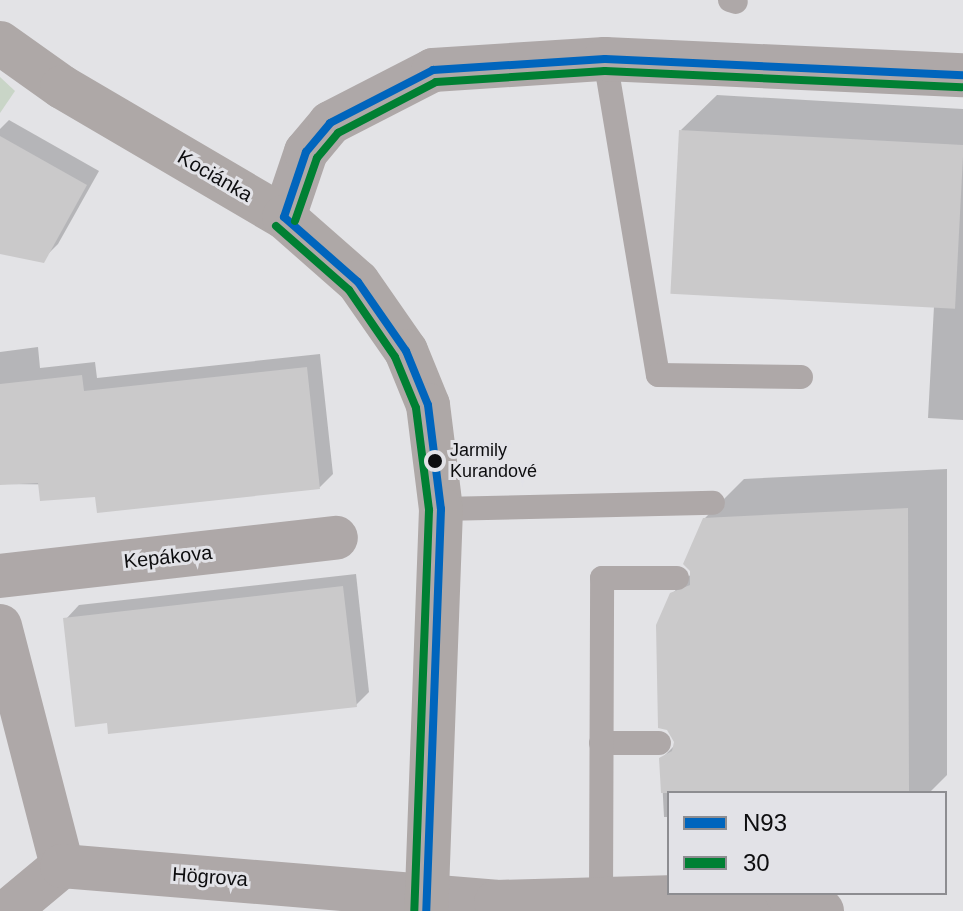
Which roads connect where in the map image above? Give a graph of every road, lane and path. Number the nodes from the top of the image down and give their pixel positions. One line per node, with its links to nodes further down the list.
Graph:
1 (0, 43): 4 (street, Kociánka)
2 (605, 59): 3 (street); 4 (street); 5 (lane)
3 (963, 75)
4 (284, 217): 7 (street, Kociánka)
5 (801, 377)
6 (713, 503): 7 (lane)
7 (441, 509): 18 (street, Kociánka)
8 (336, 538): 9 (street, Kepákova)
9 (0, 576)
10 (677, 578): 12 (lane)
11 (0, 626): 14 (street)
12 (601, 743): 13 (lane); 17 (lane)
13 (659, 743)
14 (62, 866): 18 (street, Högrova); 19 (street)
15 (756, 895): 17 (street, Högrova)
16 (789, 895): 20 (street, Högrova)
17 (601, 900): 18 (street, Högrova)
18 (427, 902)
19 (8, 911)
20 (822, 911)

